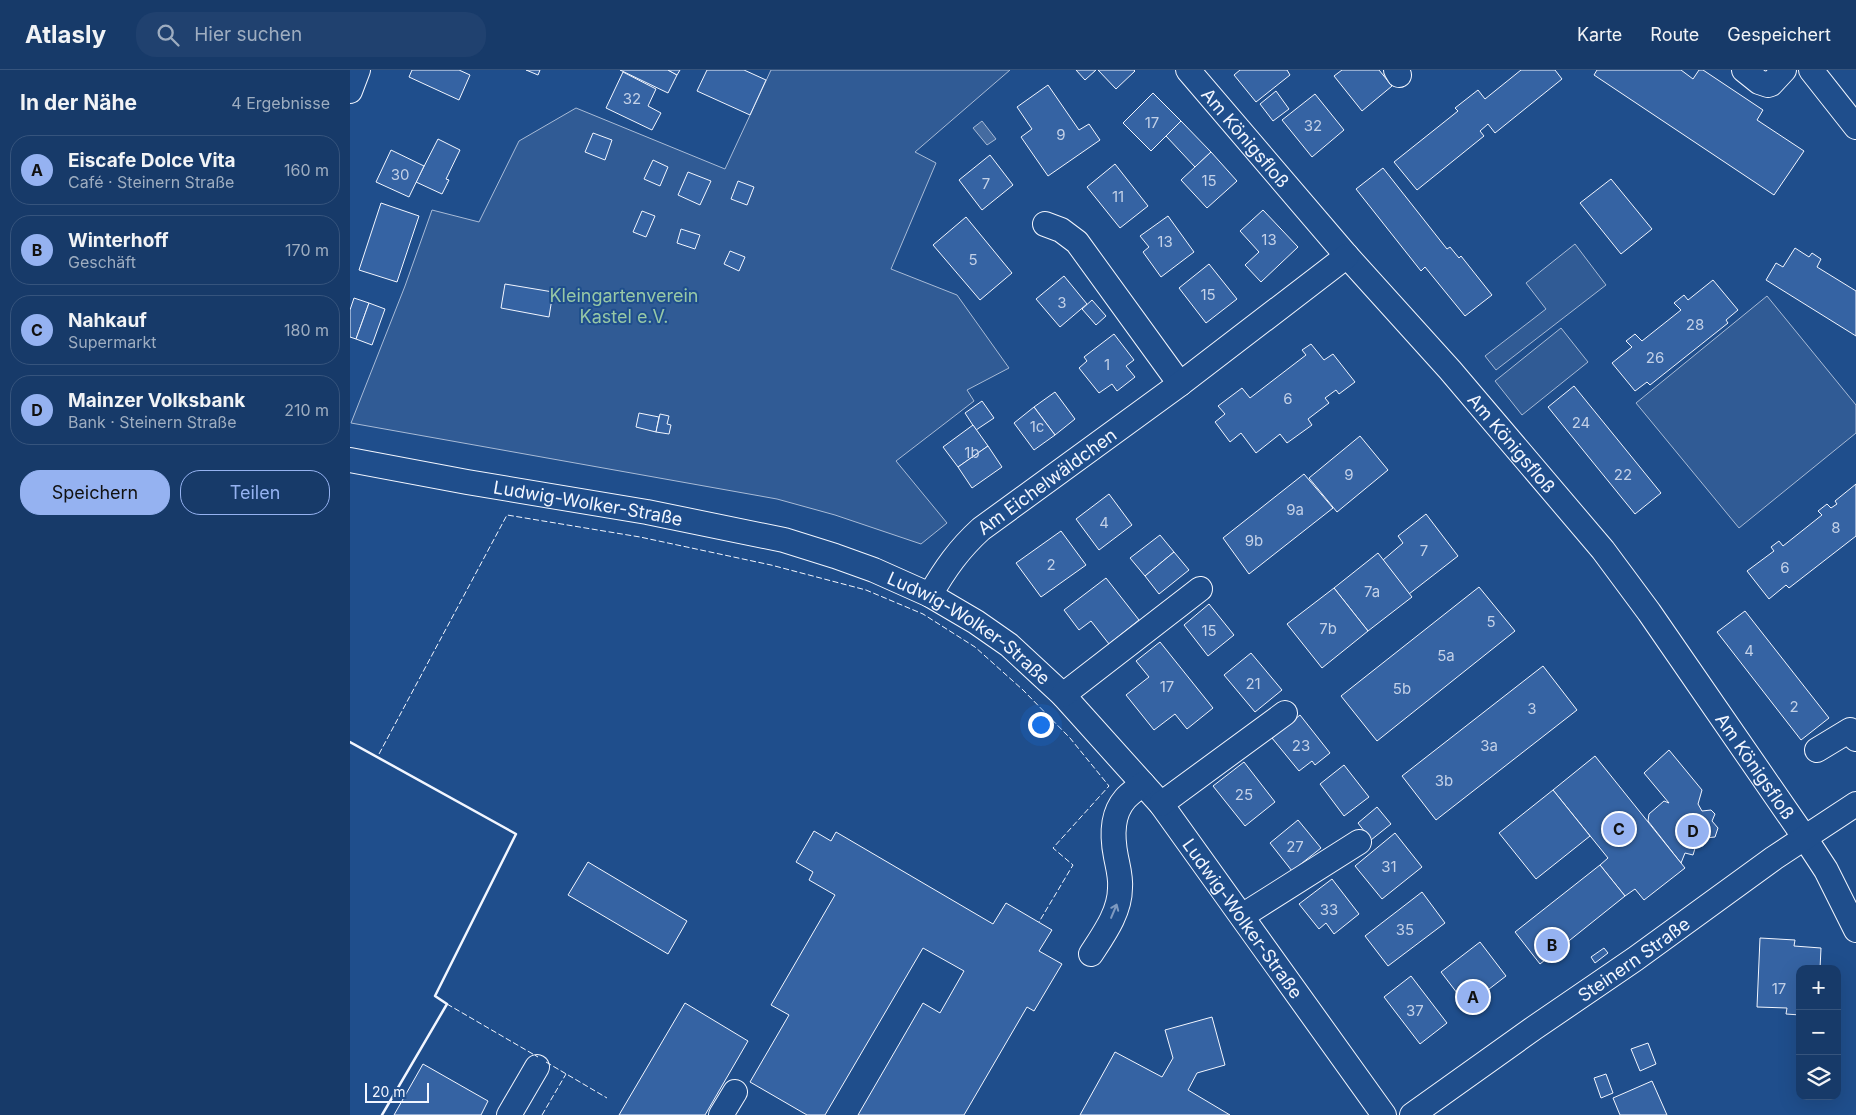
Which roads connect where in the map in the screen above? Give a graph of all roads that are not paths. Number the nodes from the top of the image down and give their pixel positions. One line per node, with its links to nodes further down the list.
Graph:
1 (358, 70): 6 (street)
2 (1188, 70): 9 (street, Am Königsfloß)
3 (1744, 70): 4 (street)
4 (1784, 70)
5 (1811, 70): 7 (street)
6 (350, 92)
7 (1856, 128)
8 (1045, 224): 10 (street)
9 (1348, 256): 10 (street, Am Eichelwäldchen); 21 (street, Am Königsfloß)
10 (1180, 384): 13 (street, Am Eichelwäldchen)
11 (350, 460): 13 (street, Ludwig-Wolker-Straße)
12 (1200, 589): 14 (street)
13 (930, 595): 14 (street, Ludwig-Wolker-Straße)
14 (1063, 695): 18 (street, Ludwig-Wolker-Straße)
15 (1286, 713): 19 (street)
16 (1856, 739): 17 (street)
17 (1817, 750)
18 (1143, 784): 19 (street, Ludwig-Wolker-Straße); 25 (street, one-way to 18)
19 (1161, 804): 23 (street, Ludwig-Wolker-Straße)
20 (1856, 804): 21 (street, Steinern Straße)
21 (1805, 838): 24 (street, Am Königsfloß); 31 (street, Steinern Straße)
22 (1358, 842): 23 (street)
23 (1242, 916): 30 (street, Ludwig-Wolker-Straße)
24 (1856, 930)
25 (1091, 954)
26 (537, 1067): 28 (street)
27 (736, 1092): 29 (street)
28 (509, 1115)
29 (721, 1115)
30 (1384, 1115)
31 (1412, 1115)

